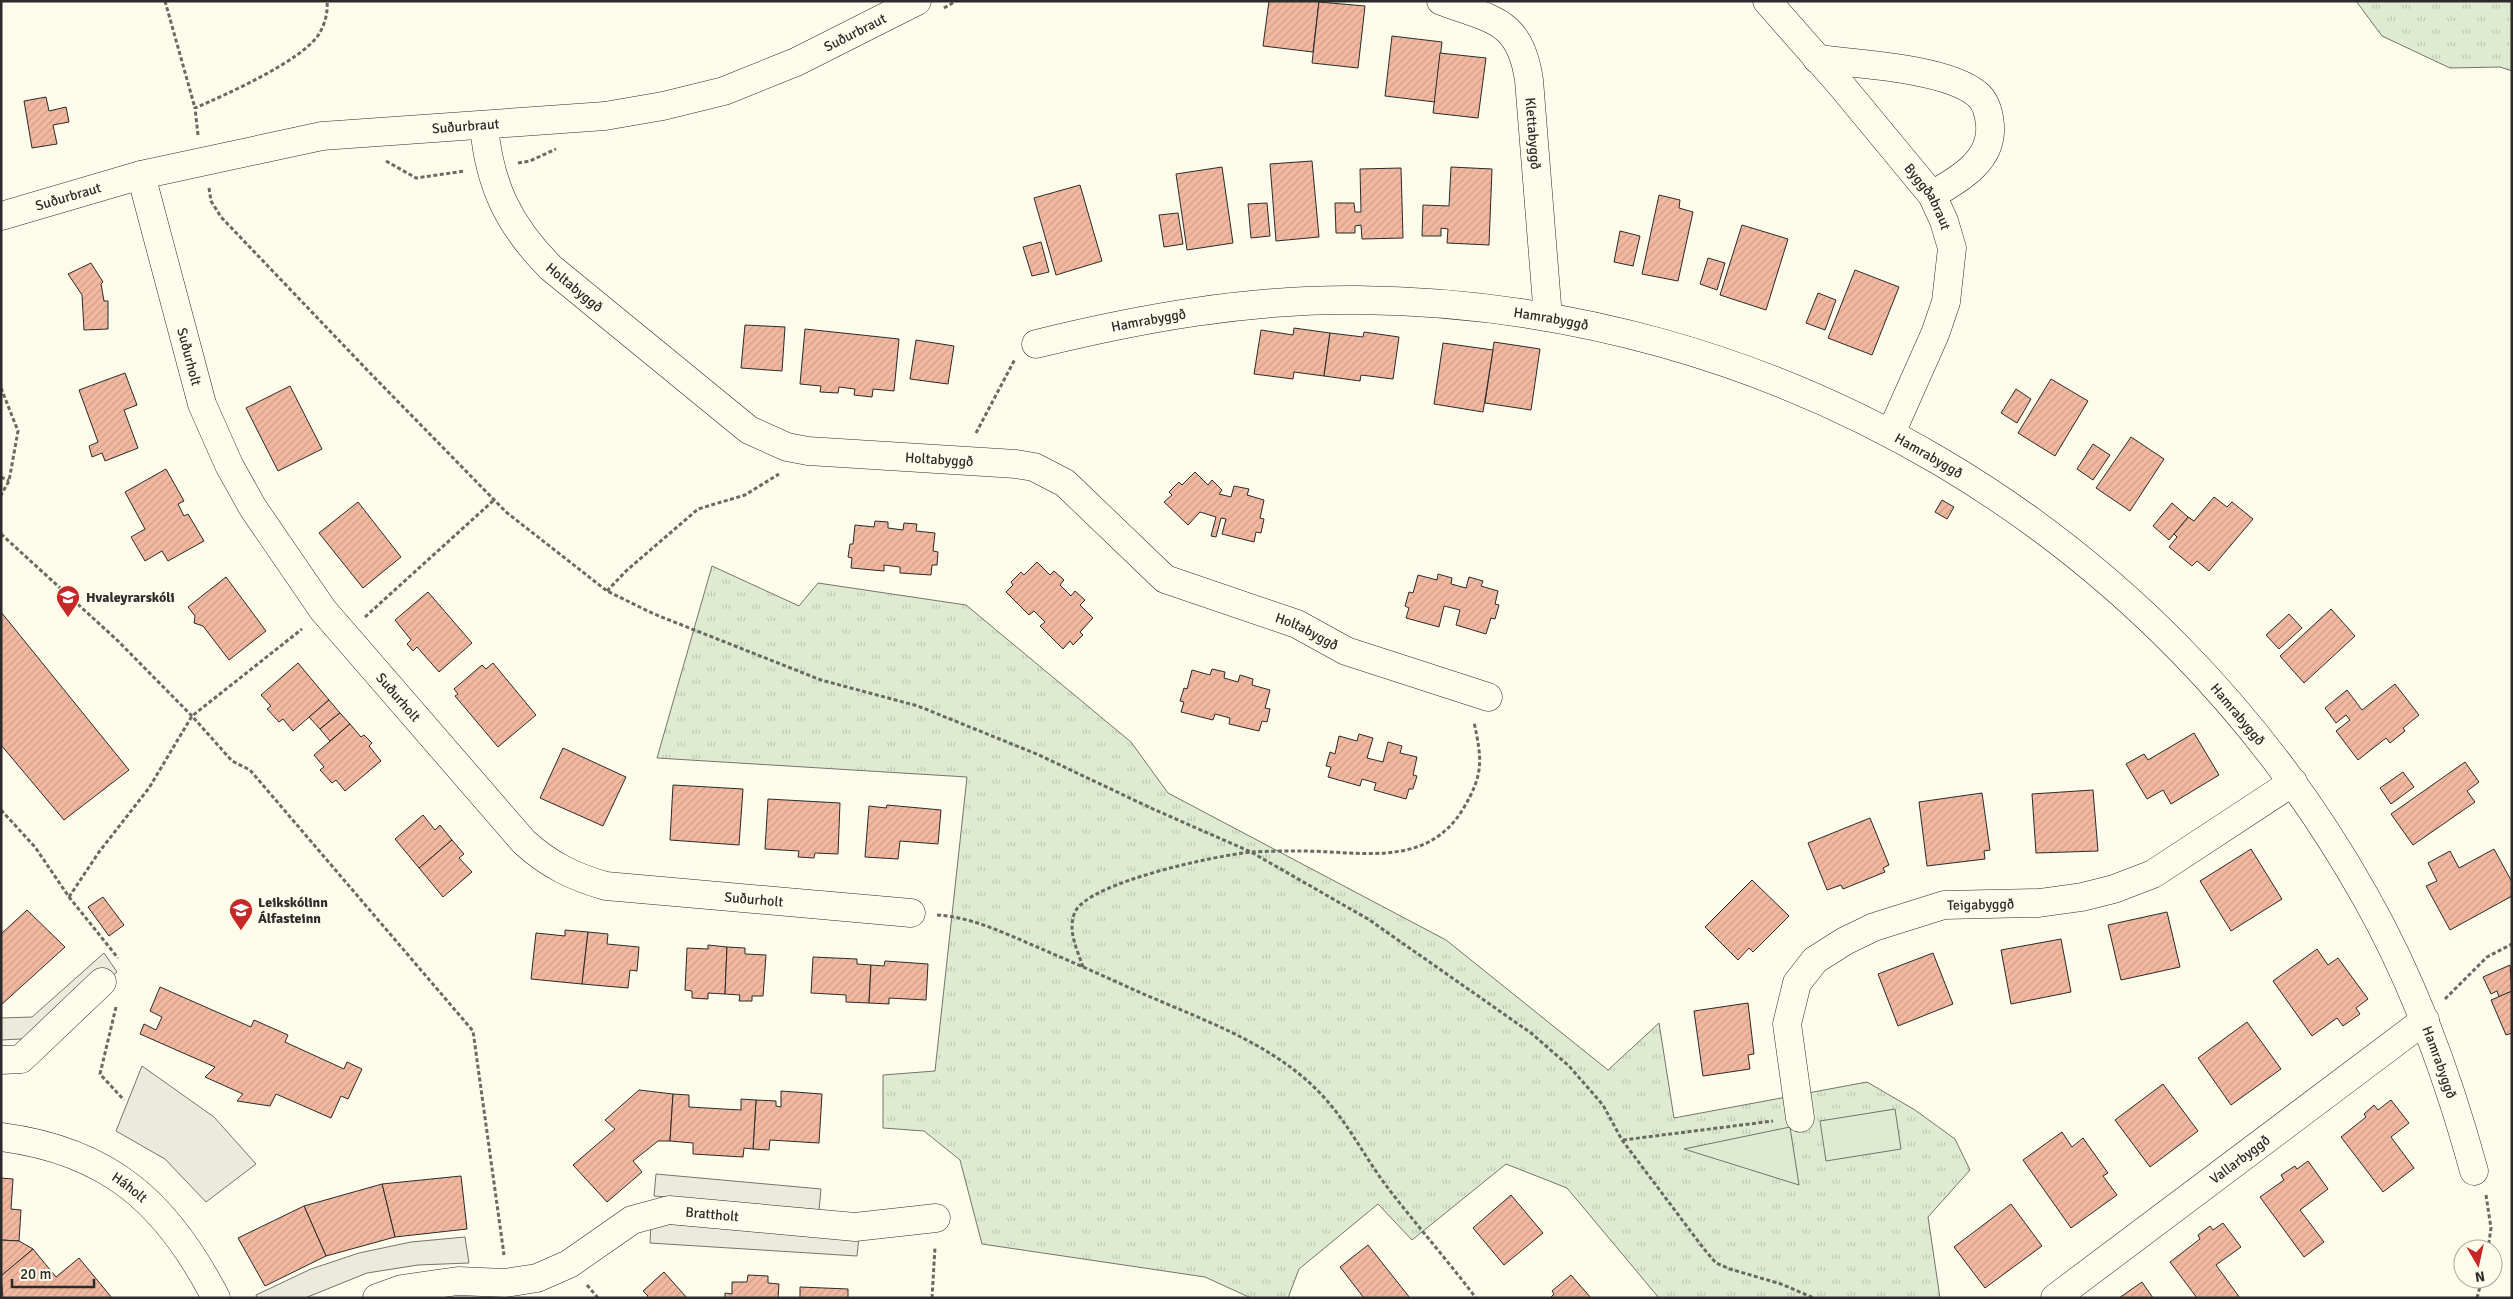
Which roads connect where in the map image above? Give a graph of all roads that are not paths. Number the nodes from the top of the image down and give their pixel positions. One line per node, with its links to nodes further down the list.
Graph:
1 (916, 1): 5 (street, Suðurbraut)
2 (1441, 1): 9 (street, Klettabyggð)
3 (1767, 1): 4 (street, Byggðabraut)
4 (1817, 59): 7 (street, Byggðabraut); 7 (street)
5 (484, 125): 6 (street, Suðurbraut); 12 (street, Holtabyggð)
6 (141, 175): 8 (street, Suðurbraut); 14 (street, Suðurholt)
7 (1932, 195): 11 (street, Byggðabraut)
8 (1, 216)
9 (1548, 317): 10 (street, Hamrabyggð); 11 (street, Hamrabyggð)
10 (1036, 344)
11 (1890, 433): 13 (street, Hamrabyggð)
12 (1488, 697)
13 (2293, 782): 16 (street, Hamrabyggð); 18 (street, Teigabyggð)
14 (911, 913)
15 (110, 992): 17 (street)
16 (2425, 1020): 20 (street, Hamrabyggð); 24 (street, Vallarbyggð)
17 (1, 1060)
18 (1800, 1118)
19 (1, 1136): 22 (street, Háholt)
20 (2474, 1171)
21 (936, 1218): 23 (street, Brattholt)
22 (216, 1298)
23 (377, 1298)
24 (2055, 1298)

